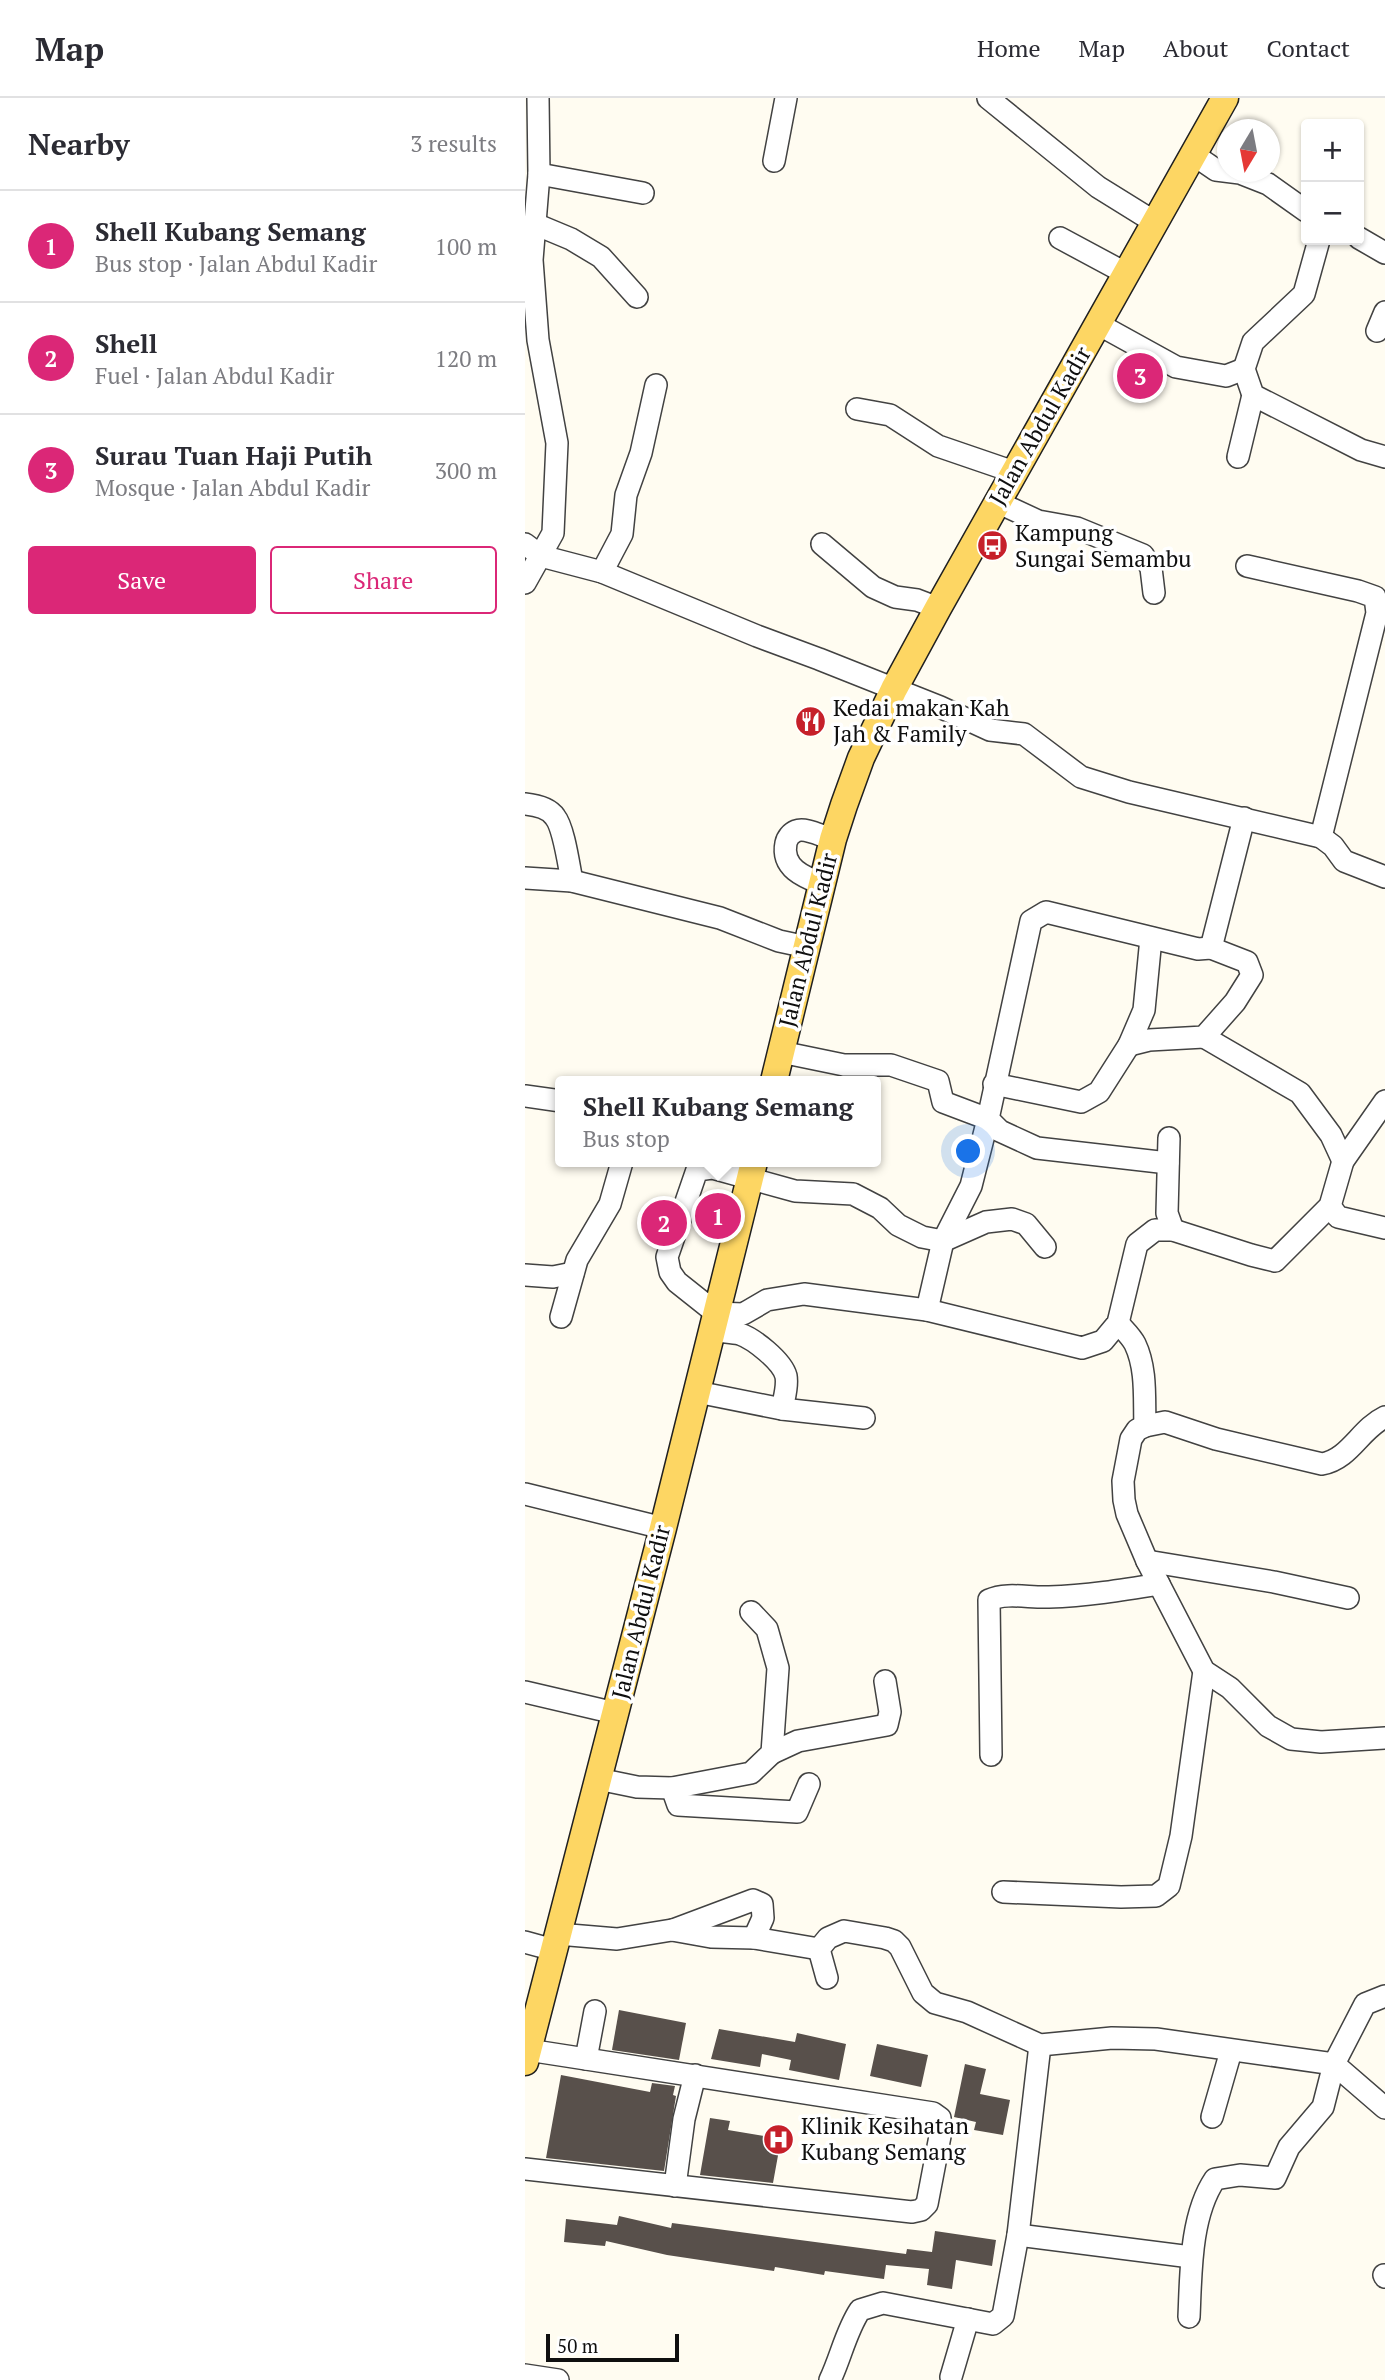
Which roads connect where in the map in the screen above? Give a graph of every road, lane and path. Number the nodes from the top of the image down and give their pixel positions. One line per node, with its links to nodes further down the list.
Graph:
1 (538, 98): 6 (street)
2 (549, 98): 6 (street)
3 (786, 98): 8 (street)
4 (988, 98): 12 (street)
5 (1225, 98): 7 (main road, Jalan Abdul Kadir)
6 (537, 122): 9 (street)
7 (1194, 155): 11 (street); 12 (main road, Jalan Abdul Kadir)
8 (774, 161)
9 (539, 174): 10 (street); 13 (street)
10 (643, 193)
11 (1301, 207)
12 (1156, 223): 19 (main road, Jalan Abdul Kadir)
13 (535, 224): 18 (street); 20 (street)
14 (1060, 238): 19 (street)
15 (1364, 241): 17 (street)
16 (1318, 245): 22 (street)
17 (1385, 253)
18 (528, 258): 31 (street)
19 (1127, 274): 21 (main road, Jalan Abdul Kadir)
20 (637, 297)
21 (1098, 324): 22 (street); 28 (main road, Jalan Abdul Kadir)
22 (1244, 369): 24 (street)
23 (656, 385): 33 (street)
24 (1253, 395): 26 (street); 27 (street)
25 (857, 409): 28 (street)
26 (1238, 457)
27 (1385, 457)
28 (1014, 472): 29 (main road, Jalan Abdul Kadir)
29 (997, 502): 35 (street); 36 (main road, Jalan Abdul Kadir)
30 (821, 544): 36 (street)
31 (533, 550): 33 (street); 34 (street)
32 (1247, 566): 40 (street)
33 (603, 572): 37 (street)
34 (525, 583)
35 (1154, 593)
36 (937, 608): 37 (main road, Jalan Abdul Kadir)
37 (894, 689): 39 (street); 41 (main road, Jalan Abdul Kadir)
38 (525, 804): 44 (street)
39 (1244, 818): 40 (street); 48 (street)
40 (1321, 837): 42 (street)
41 (833, 839): 45 (main road, Jalan Abdul Kadir); 45 (street)
42 (1385, 877)
43 (525, 878): 44 (street)
44 (572, 881): 47 (street)
45 (822, 884): 47 (main road, Jalan Abdul Kadir)
46 (1151, 938): 48 (street); 50 (street); 53 (street)
47 (807, 947): 51 (main road, Jalan Abdul Kadir)
48 (1211, 948): 49 (street)
49 (1204, 1037): 50 (street); 59 (street)
50 (1129, 1045): 53 (street)
51 (781, 1052): 52 (main road, Jalan Abdul Kadir); 57 (street)
52 (775, 1076)
53 (994, 1084): 57 (street)
54 (525, 1096): 55 (street)
55 (555, 1100)
56 (1385, 1101): 59 (street)
57 (988, 1119): 60 (street); 68 (street)
58 (1169, 1138): 60 (street)
59 (1343, 1161): 65 (street)
60 (1168, 1163): 67 (street)
61 (621, 1167): 70 (street)
62 (698, 1167): 74 (street)
63 (705, 1167): 64 (street)
64 (752, 1170): 68 (street); 74 (main road, Jalan Abdul Kadir)
65 (1330, 1206): 66 (street); 67 (street)
66 (1385, 1228)
67 (1173, 1230): 75 (street)
68 (943, 1241): 69 (street); 72 (street)
69 (1045, 1247)
70 (573, 1273): 71 (street); 73 (street)
71 (525, 1275)
72 (927, 1310): 74 (street); 75 (street)
73 (561, 1317)
74 (714, 1322): 76 (main road, Jalan Abdul Kadir); 77 (street)
75 (1118, 1323): 80 (street)
76 (697, 1392): 77 (street); 82 (main road, Jalan Abdul Kadir)
77 (782, 1409): 79 (street)
78 (1385, 1417): 80 (street)
79 (864, 1418)
80 (1145, 1426): 83 (street)
81 (525, 1494): 82 (street)
82 (663, 1528): 90 (main road, Jalan Abdul Kadir)
83 (1147, 1561): 84 (street); 85 (street)
84 (1159, 1584): 87 (street); 93 (street)
85 (1348, 1598)
86 (751, 1612): 92 (street)
87 (1204, 1671): 91 (street); 97 (street)
88 (885, 1681): 92 (street)
89 (525, 1694): 90 (street)
90 (615, 1713): 94 (main road, Jalan Abdul Kadir)
91 (1385, 1738)
92 (772, 1753): 96 (street)
93 (991, 1755)
94 (598, 1779): 96 (street); 101 (main road, Jalan Abdul Kadir)
95 (809, 1784): 96 (street)
96 (672, 1788)
97 (1003, 1892)
98 (671, 1930): 99 (street); 99 (street); 101 (street)
99 (754, 1938): 102 (street)
100 (525, 1942): 101 (street)
101 (556, 1942): 108 (main road, Jalan Abdul Kadir)
102 (819, 1949): 103 (street); 106 (street)
103 (827, 1978)
104 (1385, 1996): 110 (street)
105 (595, 2011): 109 (street)
106 (1040, 2045): 107 (street); 116 (street)
107 (1231, 2051): 110 (street); 113 (street)
108 (527, 2056): 109 (street)
109 (586, 2059): 111 (street)
110 (1334, 2064): 112 (street); 117 (street)
111 (695, 2075): 115 (street); 115 (street)
112 (1385, 2108)
113 (1212, 2117)
114 (525, 2169): 115 (street)
115 (675, 2186)
116 (1018, 2235): 117 (street); 119 (street)
117 (1191, 2257): 118 (street)
118 (1189, 2317)
119 (968, 2319): 121 (street); 123 (street)
120 (525, 2375): 122 (street)
121 (951, 2377)
122 (558, 2380)
123 (830, 2380)

